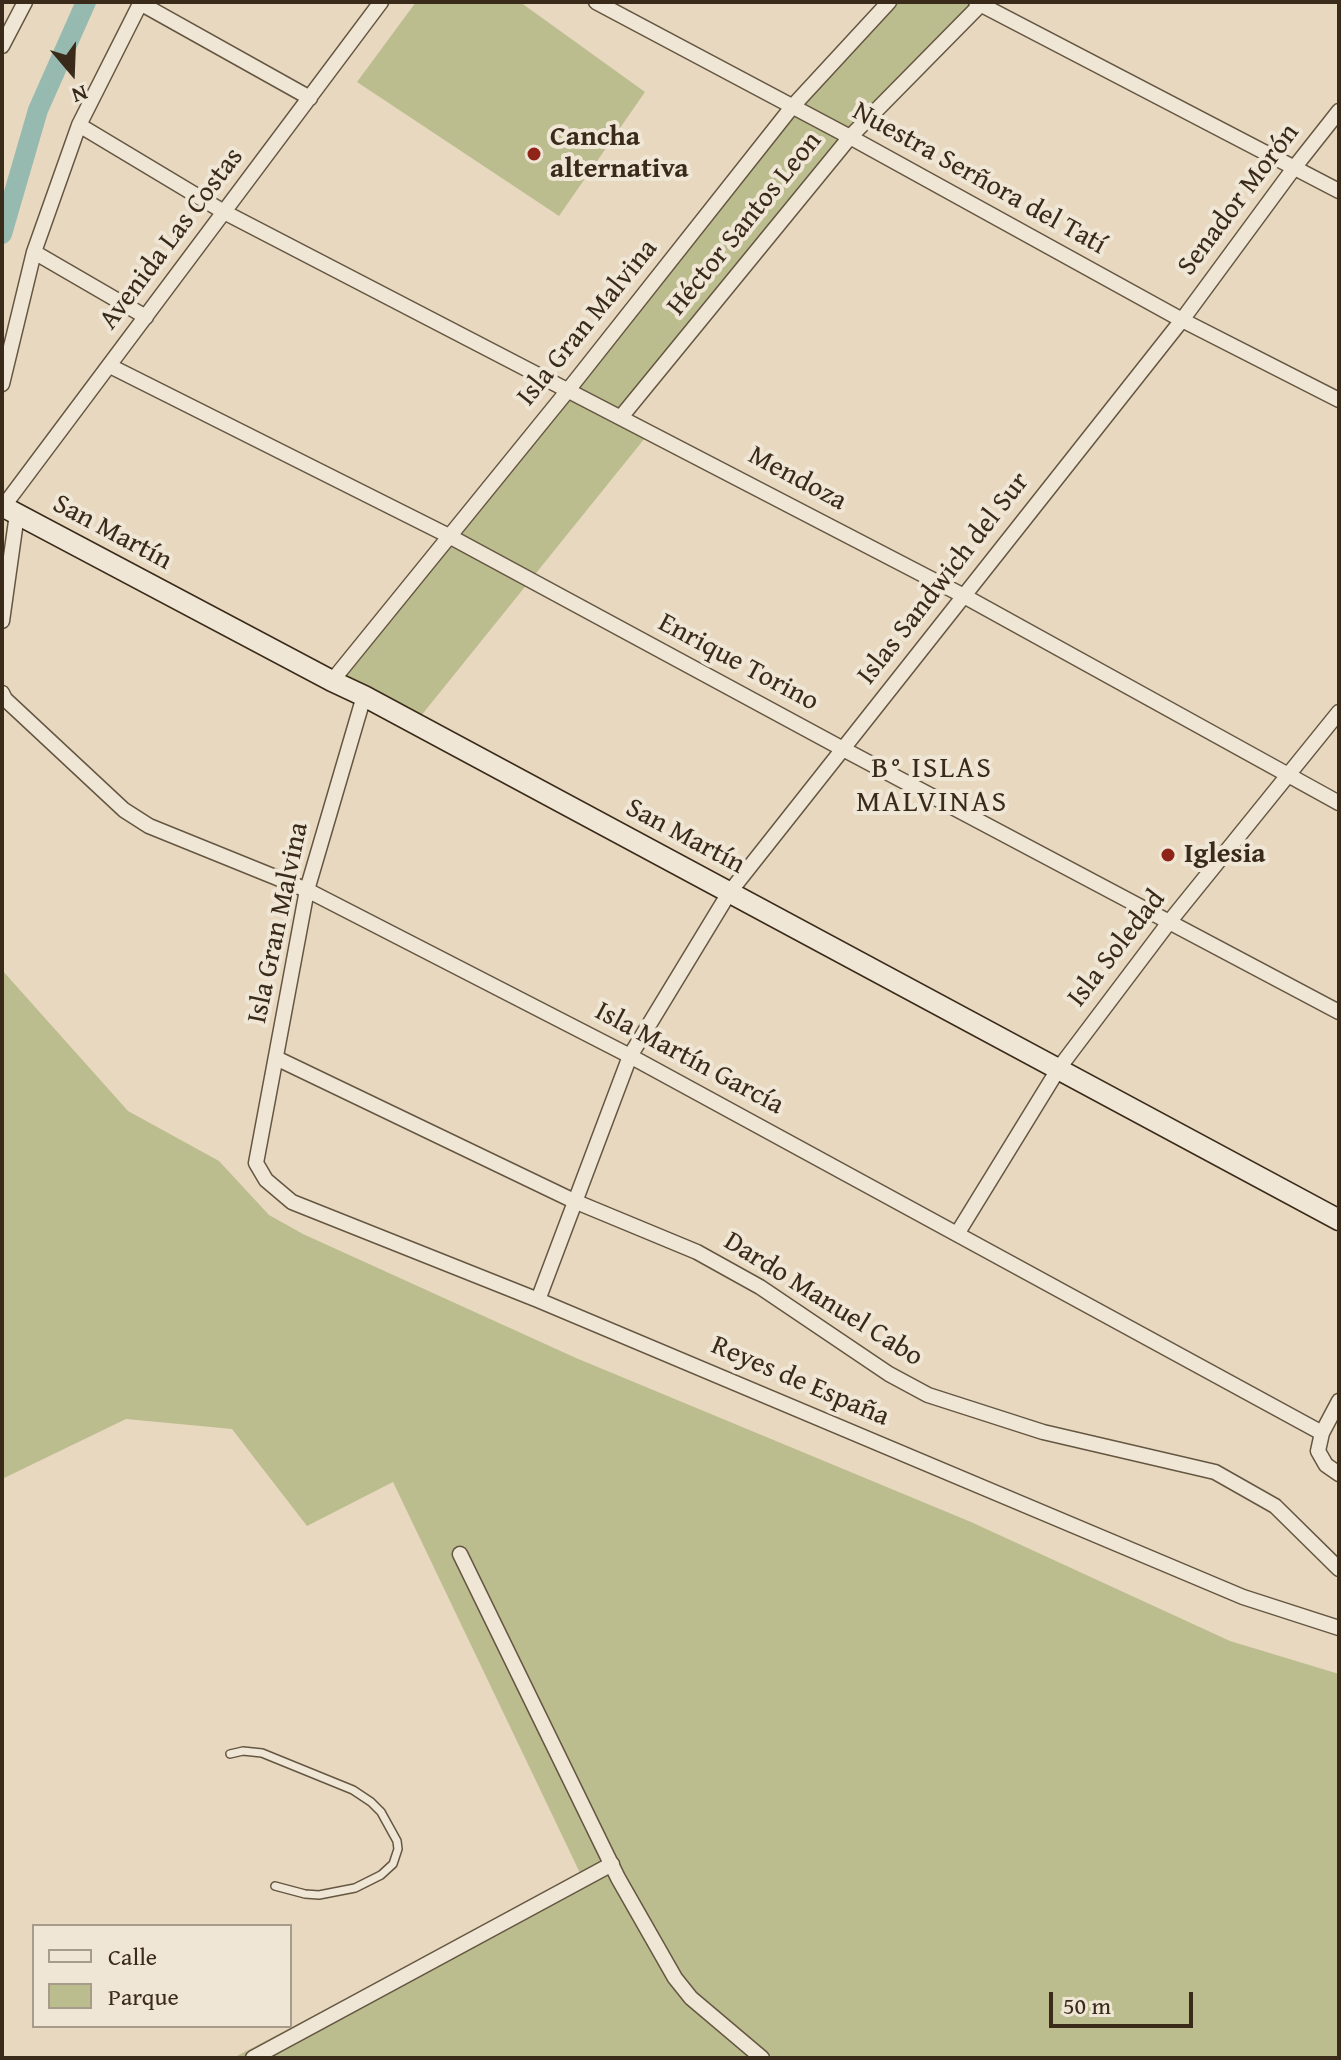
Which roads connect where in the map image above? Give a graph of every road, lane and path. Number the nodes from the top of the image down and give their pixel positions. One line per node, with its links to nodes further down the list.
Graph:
1 (25, 2): 7 (street)
2 (381, 2): 8 (street, Avenida Las Costas)
3 (596, 2): 9 (street, Nuestra Serñora del Tatí)
4 (889, 2): 9 (street, Isla Gran Malvina)
5 (141, 3): 8 (street); 11 (street)
6 (980, 3): 12 (street, Héctor Santos Leon); 13 (street)
7 (2, 46)
8 (310, 98): 15 (street, Avenida Las Costas)
9 (792, 107): 12 (street, Nuestra Serñora del Tatí); 21 (street, Isla Gran Malvina)
10 (1339, 111): 13 (street, Senador Morón)
11 (79, 125): 15 (street, Mendoza); 16 (street)
12 (850, 137): 18 (street, Nuestra Serñora del Tatí); 23 (street, Héctor Santos Leon)
13 (1294, 168): 14 (street); 18 (street, Senador Morón)
14 (1339, 191)
15 (224, 212): 17 (street, Avenida Las Costas); 21 (street, Mendoza)
16 (34, 252): 17 (street); 20 (street)
17 (146, 317): 19 (street, Avenida Las Costas)
18 (1182, 320): 22 (street, Nuestra Serñora del Tatí); 26 (street, Islas Sandwich del Sur)
19 (110, 366): 24 (street, Avenida Las Costas); 25 (street, Enrique Torino)
20 (2, 384)
21 (569, 389): 23 (street, Mendoza); 25 (street, Isla Gran Malvina)
22 (1339, 400)
23 (621, 417): 26 (street, Mendoza)
24 (6, 507): 27 (street); 28 (main road, San Martín)
25 (449, 536): 28 (street, Isla Gran Malvina); 32 (street, Enrique Torino)
26 (964, 596): 32 (street, Islas Sandwich del Sur); 33 (street, Mendoza)
27 (2, 621)
28 (332, 681): 30 (main road, San Martín)
29 (2, 693): 35 (street, Isla Martín García)
30 (364, 696): 35 (street, Isla Gran Malvina); 36 (main road, San Martín)
31 (1339, 712): 33 (street, Isla Soledad)
32 (843, 749): 36 (street, Islas Sandwich del Sur); 37 (street, Enrique Torino)
33 (1290, 775): 34 (street, Mendoza); 37 (street, Isla Soledad)
34 (1339, 803)
35 (307, 890): 39 (street, Isla Martín García); 40 (street, Isla Gran Malvina)
36 (729, 893): 39 (street, Islas Sandwich del Sur); 41 (main road, San Martín)
37 (1170, 921): 38 (street, Enrique Torino); 41 (street, Isla Soledad)
38 (1339, 1012)
39 (630, 1056): 43 (street, Islas Sandwich del Sur); 45 (street, Isla Martín García)
40 (276, 1058): 42 (street, Isla Gran Malvina); 43 (street, Dardo Manuel Cabo)
41 (1059, 1068): 44 (main road, San Martín); 45 (street, Isla Soledad)
42 (256, 1163): 46 (street, Reyes de España)
43 (574, 1201): 46 (street, Islas Sandwich del Sur); 51 (street, Dardo Manuel Cabo)
44 (1339, 1220)
45 (957, 1234): 48 (street, Isla Martín García)
46 (538, 1300): 52 (street, Reyes de España)
47 (1339, 1401): 48 (street)
48 (1322, 1433): 49 (street)
49 (1339, 1474)
50 (460, 1554): 54 (street)
51 (1339, 1569)
52 (1339, 1628)
53 (230, 1754): 55 (lane)
54 (612, 1864): 56 (street); 57 (street)
55 (275, 1886)
56 (253, 2058)
57 (762, 2058)

